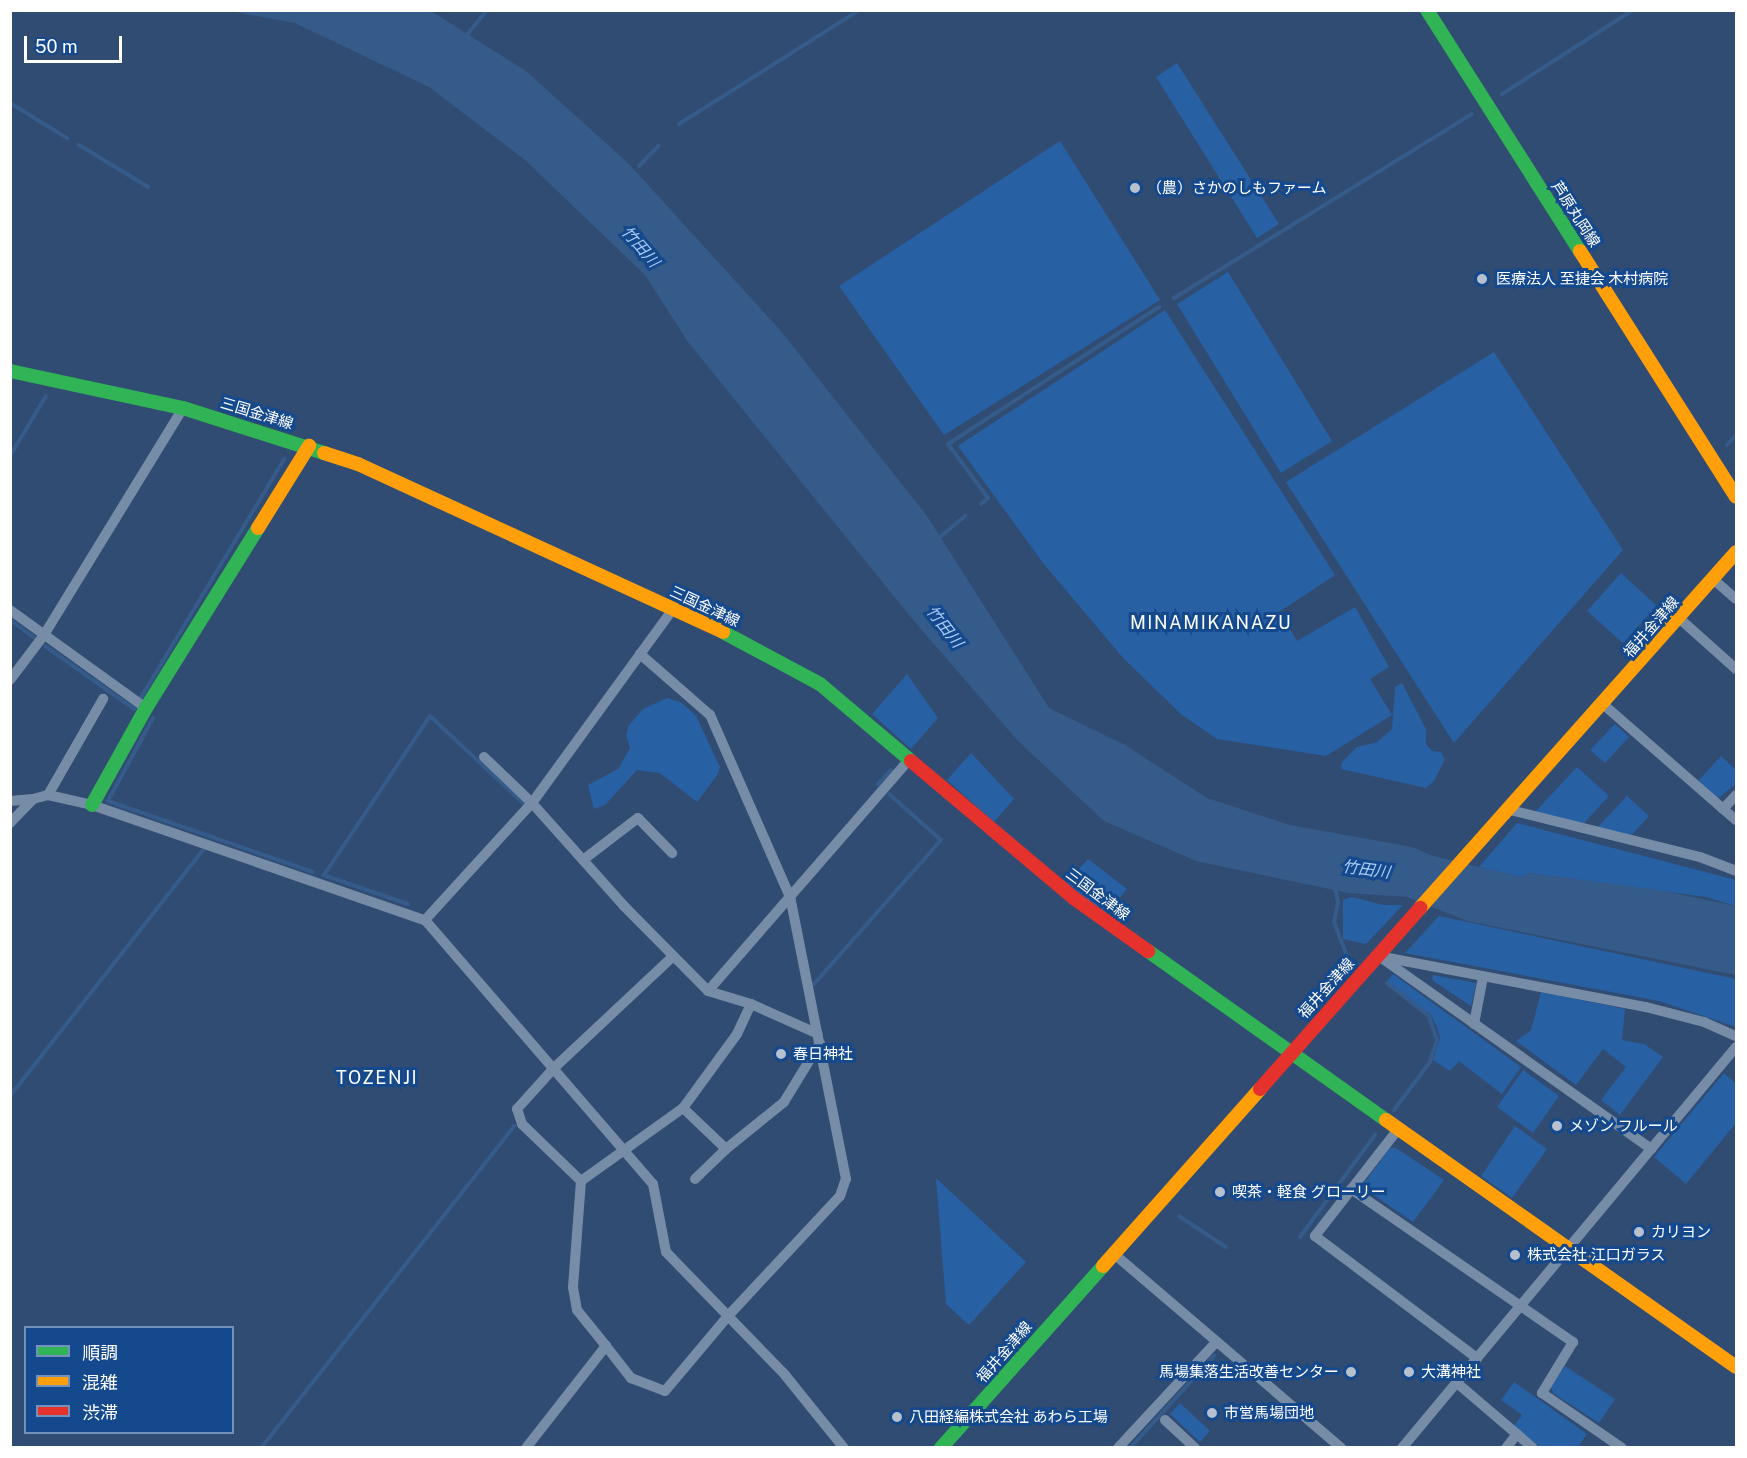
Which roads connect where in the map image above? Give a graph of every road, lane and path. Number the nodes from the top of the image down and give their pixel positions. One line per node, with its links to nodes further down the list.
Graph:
1 (1427, 10): 5 (main road, 芦原丸岡線)
2 (10, 371): 3 (main road, 三国金津線)
3 (183, 408): 4 (main road, 三国金津線); 12 (street)
4 (309, 446): 9 (main road, 三国金津線); 18 (main road)
5 (1737, 497)
6 (1737, 552): 7 (main road, 福井金津線)
7 (1713, 579): 8 (street); 11 (main road, 福井金津線)
8 (1737, 599)
9 (673, 609): 13 (street); 20 (main road, 三国金津線)
10 (10, 610): 12 (street)
11 (1680, 619): 14 (street); 17 (main road, 福井金津線)
12 (44, 635): 15 (street); 18 (street)
13 (640, 654): 25 (street); 34 (street)
14 (1737, 669)
15 (10, 680)
16 (103, 699): 21 (street)
17 (1604, 705): 27 (street); 28 (main road, 福井金津線)
18 (146, 708): 26 (main road)
19 (484, 757): 25 (street)
20 (910, 759): 34 (street); 45 (main road, 三国金津線)
21 (48, 795): 23 (street); 26 (street)
22 (1737, 795): 27 (street)
23 (33, 799): 24 (street); 30 (street)
24 (10, 801)
25 (532, 803): 32 (street); 35 (street)
26 (92, 805): 35 (street)
27 (1723, 809): 29 (street)
28 (1510, 810): 33 (street); 36 (main road, 福井金津線)
29 (1737, 820)
30 (10, 823)
31 (672, 853): 32 (street)
32 (583, 860): 37 (street)
33 (1737, 871)
34 (790, 897): 39 (street); 43 (street)
35 (424, 920): 46 (street)
36 (1381, 953): 38 (street); 41 (street); 45 (main road, 福井金津線)
37 (671, 958): 39 (street); 46 (street)
38 (1483, 977): 41 (street); 42 (street)
39 (708, 991): 40 (street)
40 (751, 1004): 43 (street); 47 (street)
41 (1474, 1024): 51 (street)
42 (1737, 1036)
43 (819, 1039): 50 (street); 58 (street)
44 (1737, 1047): 51 (street)
45 (1290, 1053): 48 (main road, 三国金津線); 56 (main road, 福井金津線)
46 (554, 1068): 49 (street); 53 (street)
47 (683, 1108): 49 (street); 50 (street)
48 (1399, 1128): 54 (street); 55 (main road, 三国金津線)
49 (624, 1149): 53 (street); 58 (street)
50 (726, 1149): 52 (street)
51 (1651, 1149): 55 (street)
52 (695, 1179)
53 (581, 1181): 60 (street)
54 (1351, 1189): 57 (street); 61 (street)
55 (1568, 1248): 57 (street); 62 (main road, 三国金津線)
56 (1113, 1252): 59 (street); 69 (main road, 福井金津線)
57 (1520, 1304): 61 (street); 75 (street)
58 (728, 1316): 60 (street); 68 (street)
59 (1216, 1342): 66 (street); 71 (street)
60 (606, 1346): 67 (street)
61 (1477, 1358): 63 (street)
62 (1737, 1367)
63 (1457, 1383): 65 (street); 72 (street)
64 (1165, 1420): 70 (street)
65 (1517, 1434): 73 (street); 74 (street)
66 (1119, 1447)
67 (526, 1448)
68 (844, 1448)
69 (941, 1448)
70 (1195, 1448)
71 (1341, 1448)
72 (1402, 1448)
73 (1506, 1448)
74 (1533, 1448)
75 (1622, 1448)

